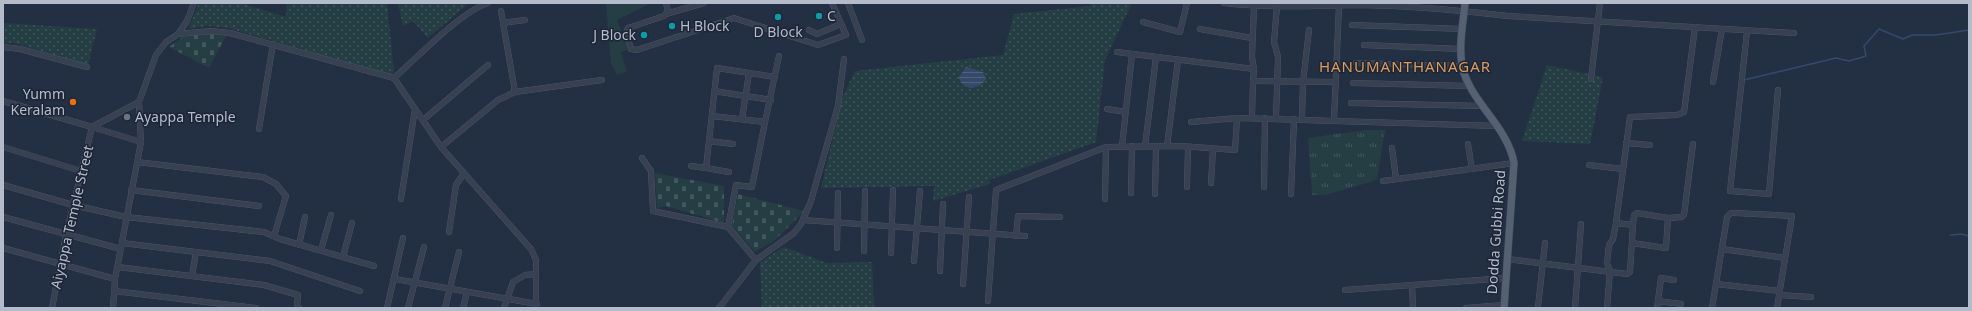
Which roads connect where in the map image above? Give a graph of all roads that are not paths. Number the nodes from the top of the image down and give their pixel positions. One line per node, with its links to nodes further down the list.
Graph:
1 (194, 3): 34 (street)
2 (488, 3): 55 (street)
3 (667, 3): 20 (street)
4 (703, 3): 20 (street)
5 (832, 3): 25 (street)
6 (848, 3): 37 (street)
7 (1187, 3): 23 (street)
8 (1224, 3): 11 (street)
9 (1465, 3): 19 (main road, Dodda Gubbi Road)
10 (1600, 3): 24 (street)
11 (1244, 4): 15 (street)
12 (1264, 4): 15 (street); 16 (street)
13 (1289, 4): 16 (street); 17 (street)
14 (1353, 4): 17 (street); 19 (street)
15 (1254, 6): 36 (street)
16 (1277, 6): 59 (street)
17 (1339, 6): 61 (street)
18 (501, 11): 22 (street)
19 (1464, 11): 24 (street); 32 (main road, Dodda Gubbi Road)
20 (666, 14): 25 (street)
21 (525, 20): 22 (street)
22 (504, 22): 67 (street)
23 (1143, 22)
24 (1598, 22): 27 (street); 56 (street)
25 (841, 24): 30 (street)
26 (1352, 25): 32 (street)
27 (1695, 27): 29 (street); 94 (street)
28 (1200, 29): 36 (street)
29 (1722, 29): 33 (street); 62 (street)
30 (809, 30)
31 (1309, 30): 60 (street)
32 (1463, 30): 41 (main road, Dodda Gubbi Road)
33 (1748, 31): 35 (street); 65 (street)
34 (178, 34): 38 (street); 71 (street)
35 (1794, 34)
36 (1252, 38): 52 (street)
37 (862, 40)
38 (274, 44): 55 (street); 91 (street)
39 (1364, 46): 41 (street)
40 (3, 47): 51 (street)
41 (1462, 49): 50 (main road, Dodda Gubbi Road)
42 (1117, 52): 43 (street)
43 (1132, 54): 45 (street); 76 (street)
44 (779, 56): 54 (street)
45 (1156, 57): 47 (street); 101 (street)
46 (844, 59): 147 (street)
47 (1178, 60): 52 (street); 103 (street)
48 (1356, 63): 50 (street)
49 (488, 65): 85 (street)
50 (1463, 66): 64 (main road, Dodda Gubbi Road)
51 (87, 67)
52 (1254, 70): 58 (street)
53 (750, 73): 54 (street); 66 (street); 68 (street)
54 (775, 77): 69 (street)
55 (394, 78): 74 (street)
56 (1591, 79)
57 (602, 80): 67 (street)
58 (1253, 81): 59 (street); 79 (street)
59 (1277, 82): 60 (street); 81 (street)
60 (1303, 82): 61 (street); 84 (street)
61 (1335, 82): 86 (street)
62 (1713, 82)
63 (1353, 83): 64 (street)
64 (1470, 86): 73 (main road, Dodda Gubbi Road)
65 (1778, 90)
66 (714, 91): 68 (street); 77 (street)
67 (515, 92): 105 (street)
68 (746, 96): 69 (street); 82 (street)
69 (771, 100): 87 (street)
70 (3, 102): 90 (street)
71 (139, 102): 90 (street); 92 (street)
72 (1351, 103): 73 (street)
73 (1484, 106): 89 (main road, Dodda Gubbi Road)
74 (415, 109): 85 (street); 137 (street)
75 (1107, 109): 76 (street)
76 (1126, 112): 99 (street)
77 (712, 116): 82 (street); 93 (street)
78 (1237, 118): 79 (street); 88 (street); 109 (street)
79 (1252, 118): 80 (street)
80 (1265, 118): 81 (street); 126 (street)
81 (1276, 118): 83 (street)
82 (742, 119): 87 (street)
83 (1294, 119): 84 (street); 134 (street)
84 (1302, 119): 86 (street)
85 (423, 120): 105 (street)
86 (1334, 120): 89 (street)
87 (766, 122): 154 (street)
88 (1191, 122)
89 (1497, 126): 112 (main road, Dodda Gubbi Road)
90 (92, 127): 92 (street); 118 (street, Aiyappa Temple Street)
91 (259, 129)
92 (141, 142): 111 (street)
93 (709, 142): 95 (street); 115 (street)
94 (1626, 143): 98 (street); 117 (street)
95 (732, 144)
96 (1468, 144): 116 (street)
97 (1693, 144): 146 (street)
98 (1650, 145)
99 (1122, 146): 100 (street); 106 (street)
100 (1132, 146): 101 (street); 132 (street)
101 (1145, 146): 102 (street)
102 (1156, 146): 103 (street); 133 (street)
103 (1167, 146): 107 (street)
104 (3, 147): 118 (street)
105 (441, 147): 120 (street)
106 (1106, 147): 136 (street); 161 (street)
107 (1188, 147): 109 (street); 125 (street)
108 (1392, 148): 121 (street)
109 (1213, 149): 123 (street)
110 (642, 158): 154 (street)
111 (136, 162): 127 (street); 162 (street)
112 (1514, 163): 116 (street); 181 (main road, Dodda Gubbi Road)
113 (1589, 165): 117 (street)
114 (690, 166): 115 (street)
115 (706, 168): 119 (street)
116 (1472, 168): 121 (street)
117 (1623, 169): 150 (street)
118 (81, 171): 139 (street, Aiyappa Temple Street)
119 (729, 172)
120 (464, 173): 158 (street); 191 (street)
121 (1396, 179): 122 (street)
122 (1383, 181)
123 (1211, 184)
124 (3, 185): 139 (street)
125 (1187, 187)
126 (1264, 187)
127 (131, 190): 140 (street); 143 (street)
128 (893, 190): 155 (street)
129 (865, 191): 152 (street)
130 (920, 191): 156 (street)
131 (838, 193): 149 (street)
132 (1132, 193)
133 (1155, 194)
134 (1292, 194)
135 (969, 197): 159 (street)
136 (1105, 199)
137 (401, 200)
138 (943, 204): 157 (street)
139 (73, 205): 143 (street); 160 (street, Aiyappa Temple Street)
140 (259, 206)
141 (331, 215): 174 (street)
142 (3, 217): 160 (street)
143 (126, 217): 162 (street); 169 (street)
144 (305, 217): 168 (street)
145 (1060, 217): 163 (street)
146 (1668, 218): 153 (street); 167 (street)
147 (803, 220): 149 (street); 182 (street)
148 (352, 223): 179 (street)
149 (838, 223): 152 (street); 172 (street)
150 (1616, 223): 153 (street); 190 (street)
151 (1581, 224): 188 (street)
152 (864, 225): 155 (street); 175 (street)
153 (1633, 225): 167 (street)
154 (728, 227): 182 (street)
155 (891, 227): 156 (street); 178 (street)
156 (918, 229): 157 (street); 183 (street)
157 (943, 231): 159 (street); 189 (street)
158 (450, 232)
159 (966, 232): 161 (street); 198 (street)
160 (66, 234): 169 (street); 185 (street, Aiyappa Temple Street)
161 (993, 234): 163 (street); 209 (street)
162 (274, 236): 168 (street)
163 (1016, 236): 164 (street)
164 (1025, 236)
165 (403, 238): 195 (street)
166 (1545, 243): 184 (street)
167 (1632, 243): 190 (street)
168 (299, 245): 174 (street)
169 (121, 246): 176 (street); 187 (street)
170 (424, 247): 197 (street)
171 (3, 248): 185 (street)
172 (837, 248)
173 (1722, 249): 180 (street); 180 (street); 199 (street)
174 (321, 250): 179 (street)
175 (864, 251)
176 (196, 252): 192 (street); 204 (street)
177 (459, 252): 201 (street)
178 (891, 253)
179 (343, 257): 186 (street)
180 (1785, 258): 206 (street)
181 (1507, 259): 184 (street); 193 (main road, Dodda Gubbi Road)
182 (756, 260): 225 (street)
183 (914, 261)
184 (1543, 263): 188 (street); 215 (street)
185 (61, 264): 194 (street); 216 (street, Aiyappa Temple Street)
186 (374, 266)
187 (118, 267): 192 (street); 194 (street)
188 (1578, 267): 190 (street); 228 (street)
189 (940, 270)
190 (1610, 271): 229 (street)
191 (536, 274): 208 (street); 213 (street)
192 (192, 276): 219 (street)
193 (1506, 278): 200 (street); 214 (main road, Dodda Gubbi Road)
194 (116, 279): 203 (street)
195 (395, 279): 197 (street); 220 (street)
196 (1674, 280): 210 (street)
197 (415, 283): 201 (street); 221 (street)
198 (963, 284)
199 (1716, 284): 206 (street); 231 (street)
200 (1412, 285): 202 (street); 226 (street)
201 (450, 289): 205 (street); 222 (street)
202 (1345, 290)
203 (114, 291): 212 (street); 217 (street)
204 (360, 291)
205 (466, 292): 208 (street); 223 (street)
206 (1779, 293): 207 (street); 232 (street)
207 (1811, 297)
208 (506, 299): 213 (street); 224 (street)
209 (988, 301)
210 (1658, 301): 211 (street); 230 (street)
211 (1681, 304)
212 (212, 305): 218 (street)
213 (536, 306)
214 (1504, 306): 227 (street)
215 (1538, 307)
216 (52, 308)
217 (113, 308)
218 (256, 308)
219 (299, 308)
220 (387, 308)
221 (408, 308)
222 (445, 308)
223 (462, 308)
224 (504, 308)
225 (719, 308)
226 (1413, 308)
227 (1466, 308)
228 (1575, 308)
229 (1607, 308)
230 (1657, 308)
231 (1712, 308)
232 (1777, 308)

